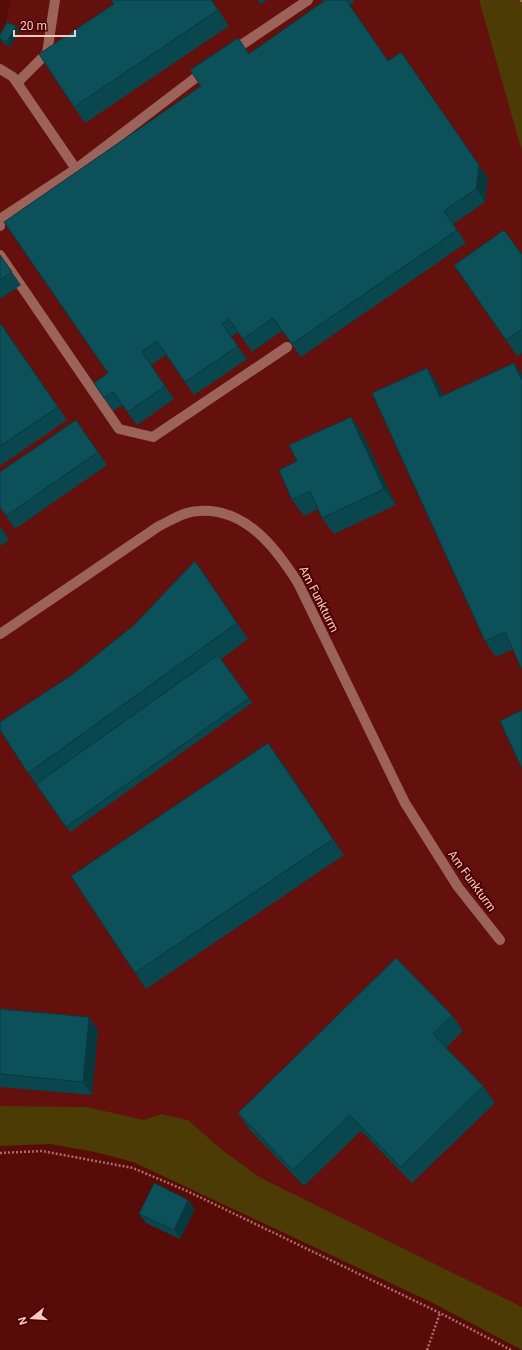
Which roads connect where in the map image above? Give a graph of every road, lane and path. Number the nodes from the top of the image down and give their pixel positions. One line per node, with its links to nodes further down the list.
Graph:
1 (55, 0): 4 (street)
2 (308, 0): 5 (street)
3 (0, 69): 4 (street)
4 (17, 83): 5 (street)
5 (76, 169): 6 (street)
6 (0, 226)
7 (0, 255): 8 (street)
8 (287, 347)
9 (0, 634): 10 (street, Am Funkturm)
10 (500, 940)
11 (0, 1153): 12 (path)
12 (440, 1313): 13 (path); 14 (path)
13 (428, 1350)
14 (511, 1350)

